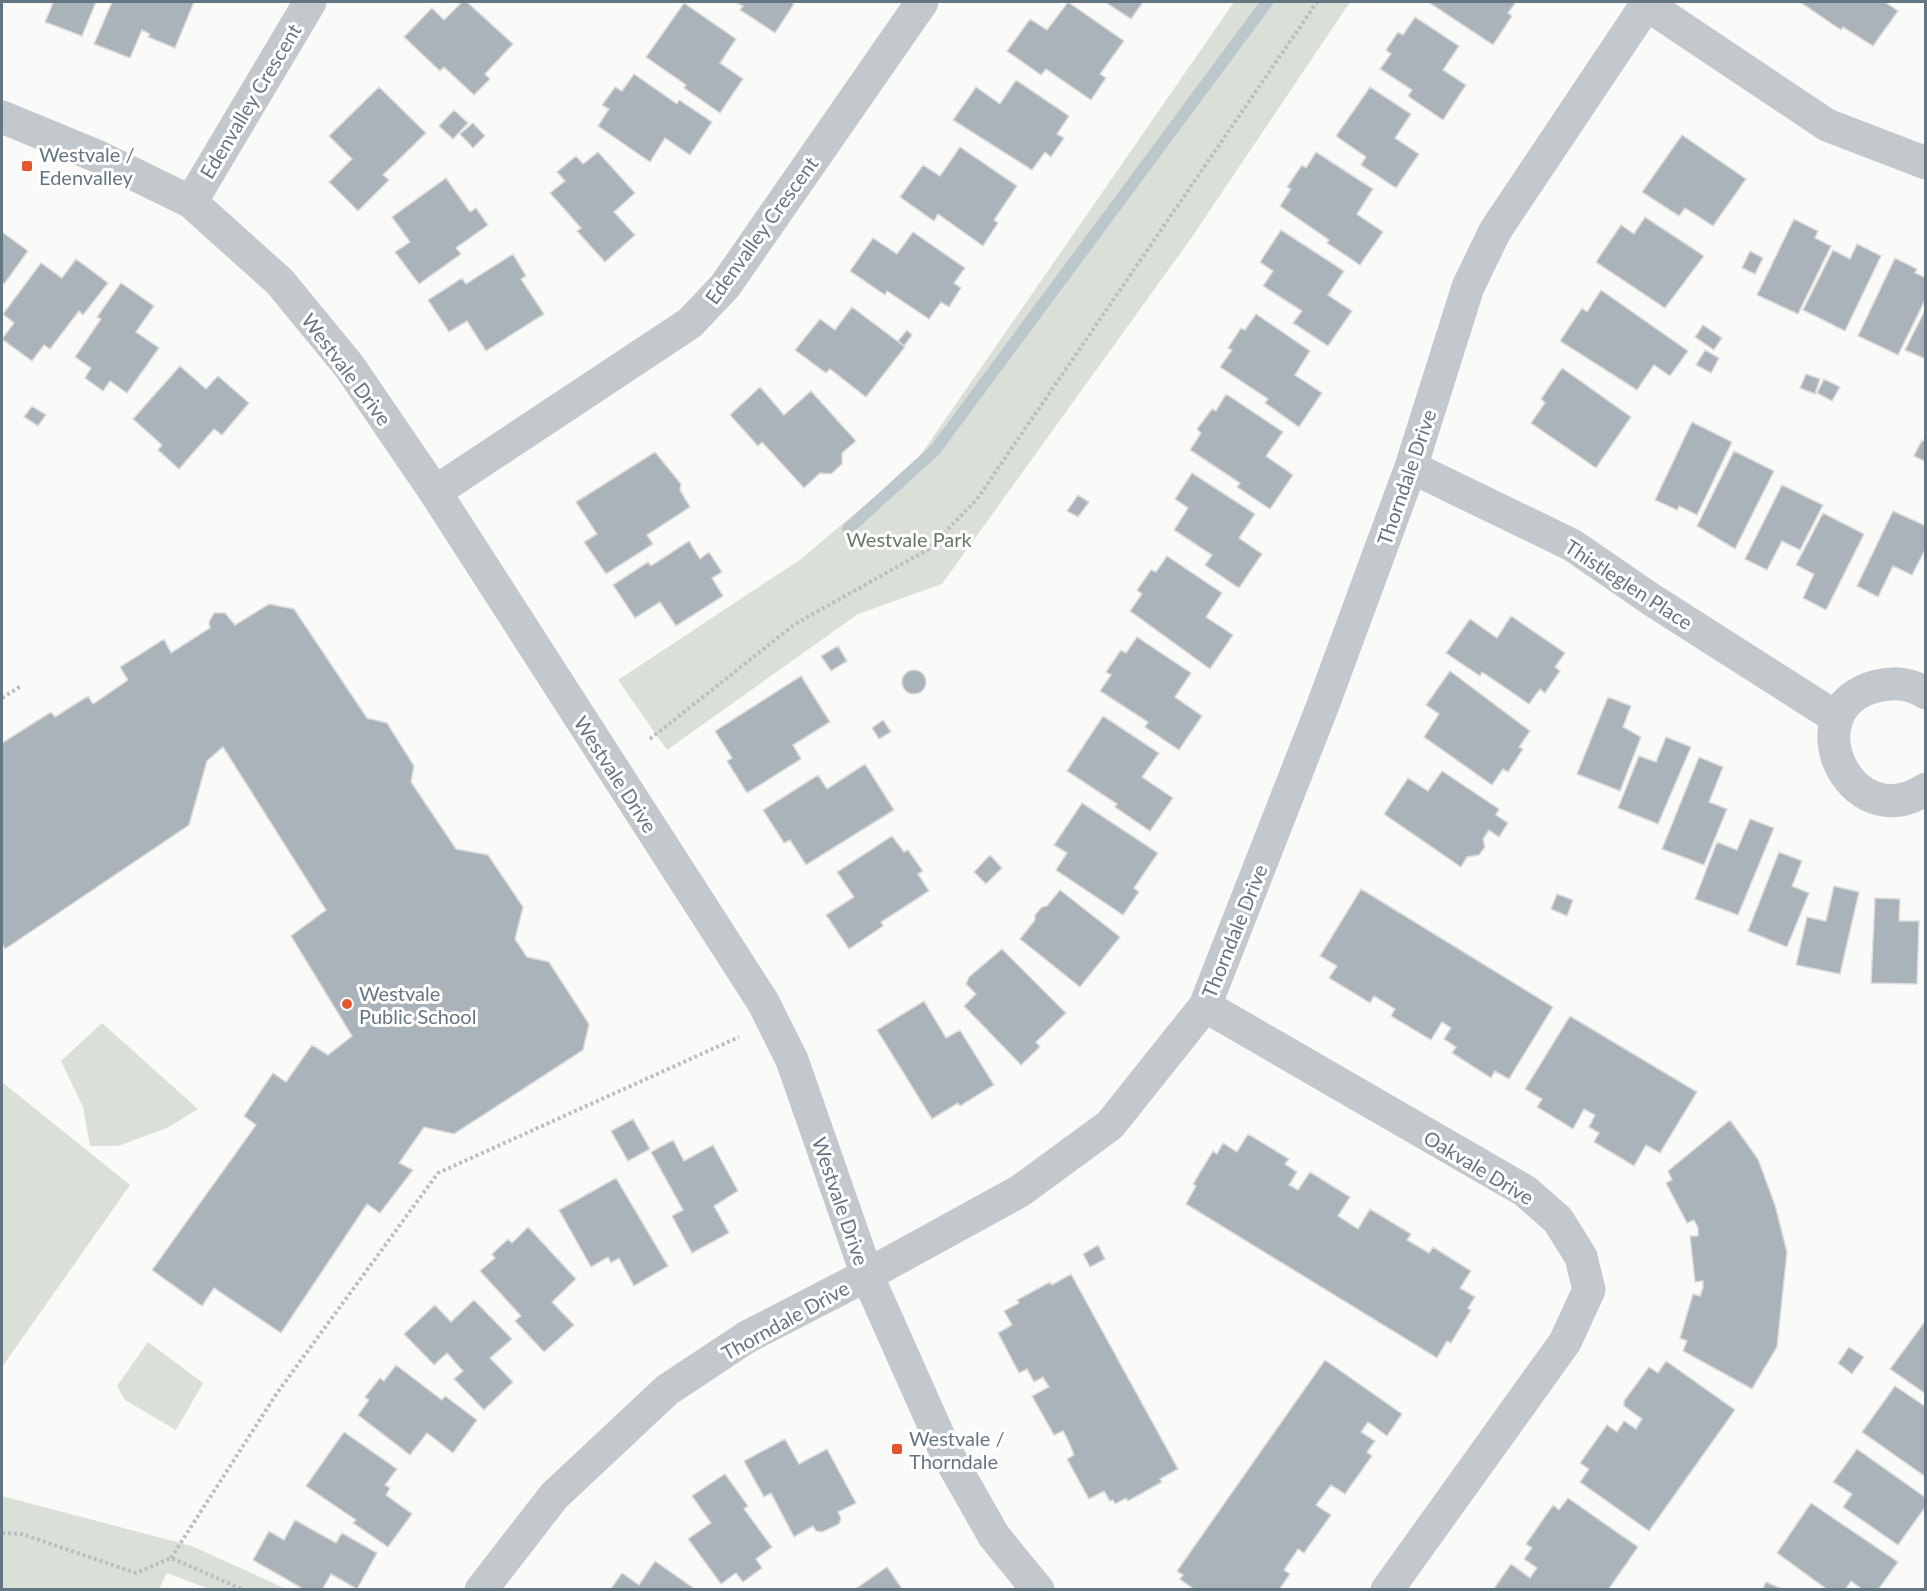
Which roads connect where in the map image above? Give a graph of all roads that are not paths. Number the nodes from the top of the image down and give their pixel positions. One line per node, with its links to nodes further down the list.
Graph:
1 (310, 2): 6 (street, Edenvalley Crescent)
2 (922, 2): 8 (street, Edenvalley Crescent)
3 (1647, 3): 5 (street); 7 (street, Thorndale Drive)
4 (2, 117): 6 (street, Westvale Drive)
5 (1926, 163)
6 (191, 202): 8 (street, Westvale Drive)
7 (1411, 467): 10 (street, Thistleglen Place); 12 (street, Thorndale Drive)
8 (435, 492): 13 (street, Westvale Drive)
9 (1926, 693): 10 (street)
10 (1837, 718): 11 (street)
11 (1926, 789)
12 (1205, 1006): 13 (street, Thorndale Drive); 16 (street, Oakvale Drive)
13 (867, 1275): 14 (street, Thorndale Drive); 15 (street, Westvale Drive)
14 (481, 1590)
15 (1038, 1590)
16 (1387, 1590)

